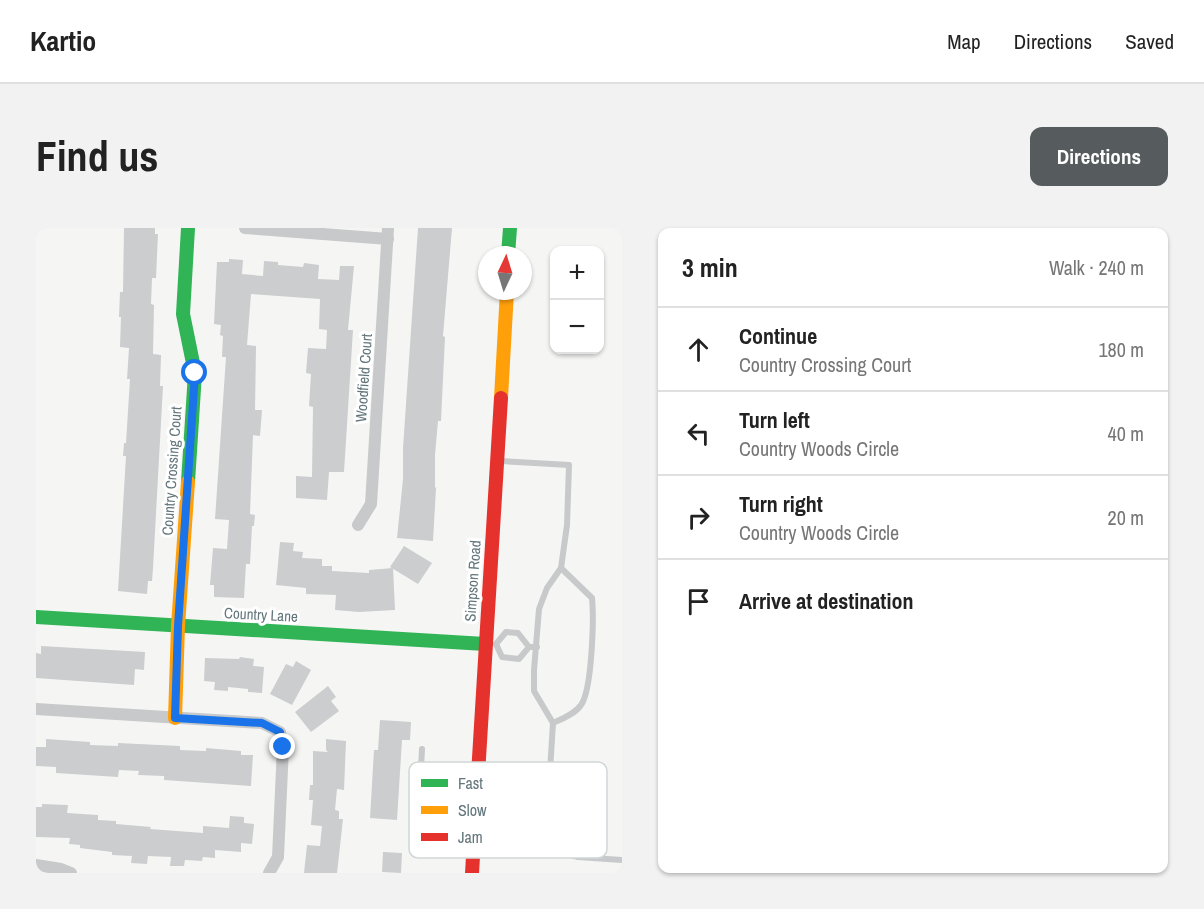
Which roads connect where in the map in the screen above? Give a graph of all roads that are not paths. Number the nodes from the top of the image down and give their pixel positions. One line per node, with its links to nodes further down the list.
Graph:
1 (188, 228): 11 (street, Country Crossing Court)
2 (245, 228): 4 (street)
3 (510, 228): 5 (street)
4 (388, 234): 8 (street, Woodfield Court)
5 (509, 246)
6 (507, 300): 7 (street, Simpson Road)
7 (499, 461): 9 (lane); 12 (street, Simpson Road)
8 (357, 525)
9 (561, 568): 14 (lane); 17 (lane)
10 (36, 617): 11 (street, Country Lane)
11 (178, 626): 12 (street, Country Lane); 16 (street, Country Crossing Court)
12 (490, 644): 13 (lane); 13 (lane); 20 (street, Simpson Road)
13 (529, 646): 14 (lane)
14 (537, 647): 17 (lane)
15 (36, 709): 16 (street)
16 (175, 718): 27 (street)
17 (553, 723): 21 (lane)
18 (422, 749): 19 (lane)
19 (421, 762)
20 (480, 762)
21 (551, 762)
22 (473, 858): 28 (street, Simpson Road)
23 (593, 858): 24 (lane)
24 (622, 860)
25 (36, 865): 26 (street)
26 (71, 873)
27 (269, 873)
28 (472, 873)

